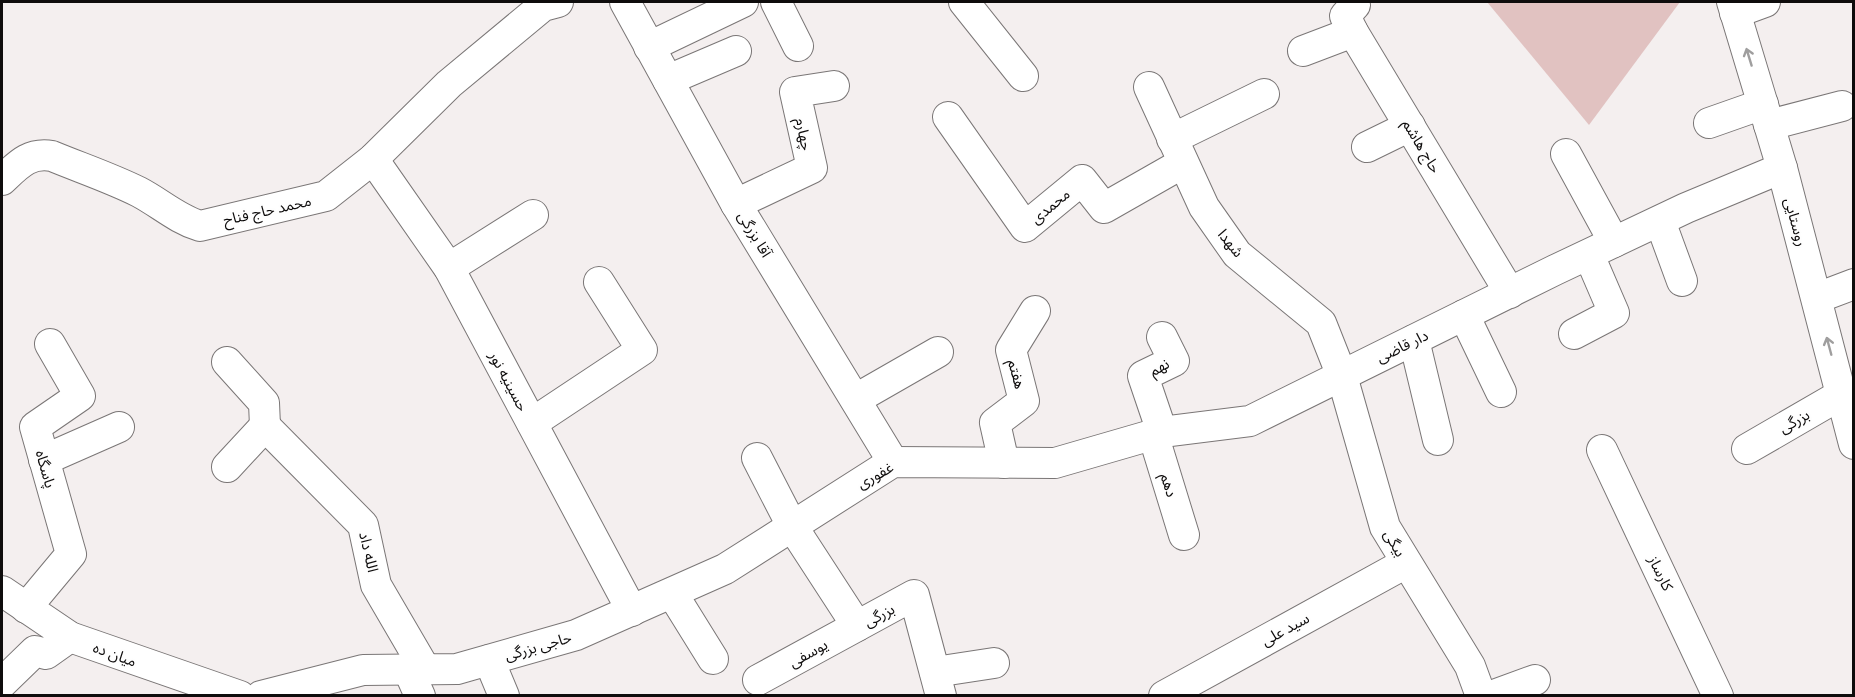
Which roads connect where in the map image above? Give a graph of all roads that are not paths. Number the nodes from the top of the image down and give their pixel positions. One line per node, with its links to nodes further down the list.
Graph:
1 (558, 2): 27 (street, محمد حاج فناح)
2 (625, 2): 11 (street, آقا بزرگی)
3 (743, 2): 11 (street)
4 (776, 2): 10 (street)
5 (964, 2): 14 (street)
6 (1353, 2): 9 (street)
7 (1765, 2): 8 (street)
8 (1734, 7): 20 (street, روستایی, one-way to 8)
9 (1353, 32): 13 (street); 23 (street, حاج هاشم)
10 (798, 46)
11 (648, 47): 15 (street, آقا بزرگی)
12 (736, 51): 15 (street)
13 (1303, 51)
14 (1023, 76)
15 (668, 80): 30 (street, آقا بزرگی)
16 (834, 86): 30 (street, چهارم)
17 (1149, 87): 25 (street, شهدا)
18 (1264, 94): 25 (street)
19 (1842, 106): 20 (street)
20 (1766, 115): 22 (street); 28 (street, روستایی)
21 (948, 117): 25 (street, محمدی)
22 (1709, 123)
23 (1410, 126): 24 (street); 38 (street, حاج هاشم)
24 (1367, 147)
25 (1177, 151): 48 (street, شهدا)
26 (1566, 154): 33 (street)
27 (374, 159): 29 (street, محمد حاج فناح); 34 (street, حسینیه نور)
28 (1782, 168): 32 (street, دار قاضی); 39 (street, روستایی)
29 (2, 180)
30 (736, 204): 51 (street, آقا بزرگی)
31 (533, 215): 34 (street)
32 (1660, 221): 33 (street, دار قاضی); 35 (street)
33 (1601, 248): 38 (street, دار قاضی); 42 (street)
34 (449, 267): 52 (street, حسینیه نور)
35 (1682, 281)
36 (599, 282): 52 (street)
37 (1854, 284): 39 (street)
38 (1510, 293): 41 (street, دار قاضی)
39 (1817, 298): 50 (street, روستایی, one-way to 39)
40 (1035, 311): 63 (street, هفتم)
41 (1464, 315): 44 (street, دار قاضی); 49 (street)
42 (1574, 334)
43 (1162, 338): 55 (street, نهم)
44 (1414, 340): 48 (street, دار قاضی); 56 (street)
45 (50, 344): 61 (street, پاسگاه)
46 (938, 352): 51 (street)
47 (227, 362): 53 (street)
48 (1342, 376): 55 (street, دار قاضی); 67 (street, بیگی)
49 (1501, 392)
50 (1842, 394): 57 (street, روستایی); 58 (street, بزرگی)
51 (856, 399): 62 (street, آقا بزرگی)
52 (532, 423): 71 (street, حسینیه نور)
53 (265, 426): 64 (street); 77 (street, الله داد)
54 (119, 427): 61 (street)
55 (1158, 433): 63 (street, دار قاضی); 66 (street, دهم)
56 (1438, 440)
57 (1854, 444)
58 (1747, 449)
59 (1602, 450): 88 (street, کارساز)
60 (757, 459): 65 (street, بزرگی)
61 (44, 460): 70 (street, پاسگاه)
62 (893, 462): 63 (street, غفوری); 65 (street, غفوری)
63 (1004, 463)
64 (227, 467)
65 (792, 526): 69 (street, حاجی بزرگی); 72 (street, بزرگی)
66 (1184, 535)
67 (1406, 563): 82 (street, سید علی); 86 (street, بیگی)
68 (2, 591): 70 (street, میان ده)
69 (672, 593): 71 (street, حاجی بزرگی); 74 (street)
70 (26, 608): 73 (street, میان ده)
71 (632, 611): 75 (street, حاجی بزرگی)
72 (857, 626): 78 (street, یوسفی); 81 (street, بزرگی)
73 (70, 637): 80 (street); 83 (street, میان ده)
74 (713, 659)
75 (489, 660): 77 (street, حاجی بزرگی); 85 (street)
76 (994, 663): 81 (street)
77 (418, 678): 84 (street, حاجی بزرگی)
78 (759, 680)
79 (1535, 680): 87 (street)
80 (2, 683)
81 (938, 684)
82 (1182, 691)
83 (240, 696)
84 (261, 696)
85 (504, 696)
86 (1481, 696)
87 (1491, 696)
88 (1718, 696)

